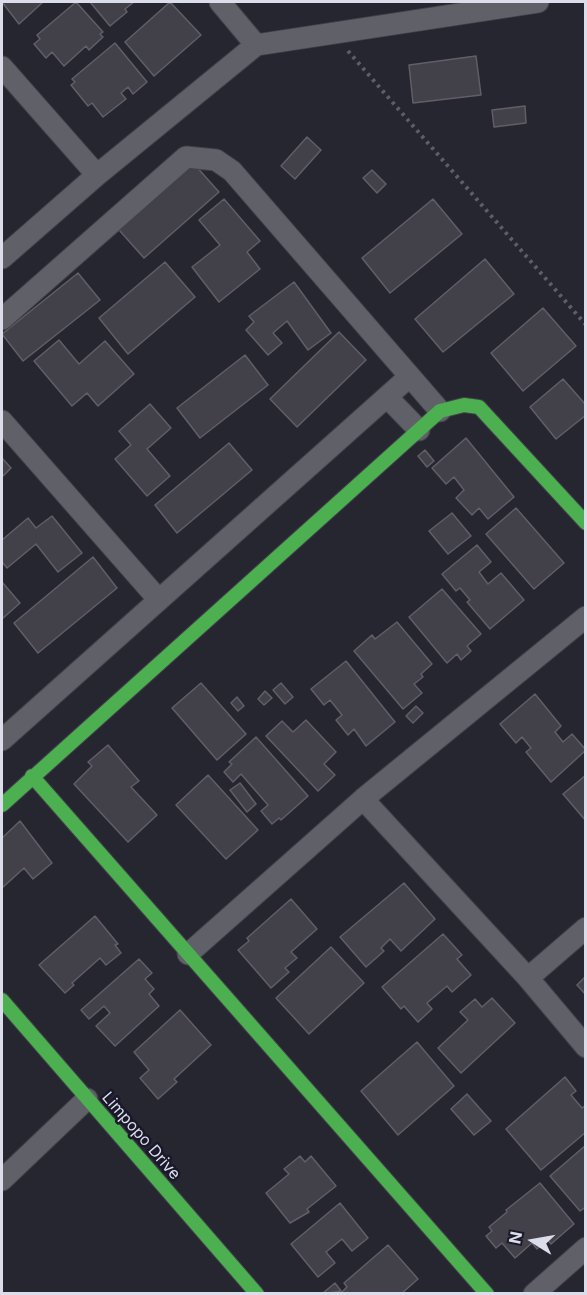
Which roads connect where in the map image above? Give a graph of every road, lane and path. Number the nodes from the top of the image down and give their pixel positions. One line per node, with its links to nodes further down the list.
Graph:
1 (220, 2): 5 (street)
2 (538, 2): 3 (street)
3 (443, 8): 4 (street)
4 (332, 33): 5 (street); 10 (path)
5 (256, 45): 7 (street)
6 (2, 67): 7 (street)
7 (97, 175): 8 (street)
8 (2, 258)
9 (2, 319): 11 (street)
10 (585, 325)
11 (409, 377): 12 (street); 13 (street)
12 (387, 397): 15 (street); 17 (street)
13 (440, 411): 15 (street); 16 (street)
14 (2, 421): 17 (street)
15 (419, 430): 20 (street)
16 (585, 524)
17 (159, 600): 19 (street)
18 (585, 616): 21 (street)
19 (2, 740)
20 (32, 776): 22 (street); 24 (street)
21 (363, 799): 24 (street); 25 (street)
22 (2, 805)
23 (585, 928): 25 (street)
24 (188, 954): 32 (street)
25 (528, 978): 27 (street)
26 (2, 1000): 28 (street, Limpopo Drive)
27 (585, 1047)
28 (87, 1099): 29 (street); 31 (street, Limpopo Drive)
29 (2, 1179)
30 (585, 1248): 33 (street)
31 (256, 1293)
32 (486, 1293)
33 (534, 1293)

